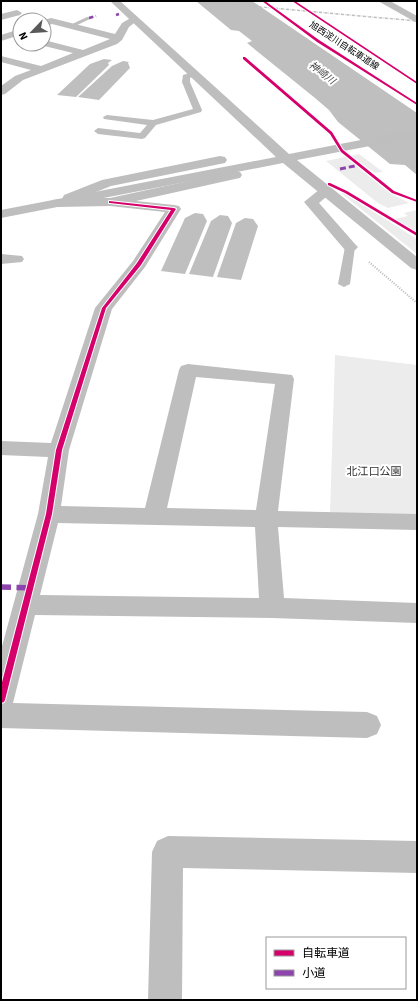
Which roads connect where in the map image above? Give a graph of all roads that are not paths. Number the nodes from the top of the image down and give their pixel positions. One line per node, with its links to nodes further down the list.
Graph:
1 (115, 1): 6 (street)
2 (383, 1): 7 (street)
3 (12, 14): 4 (street)
4 (1, 17)
5 (89, 18): 9 (lane)
6 (134, 19): 10 (street); 15 (street)
7 (417, 20)
8 (52, 21): 9 (street)
9 (71, 26): 10 (street)
10 (118, 38): 12 (street)
11 (52, 45): 12 (street)
12 (84, 53): 14 (street)
13 (1, 59): 14 (street)
14 (41, 69): 16 (street)
15 (193, 74): 18 (lane); 21 (street)
16 (3, 89)
17 (107, 117): 18 (lane)
18 (153, 123): 19 (lane)
19 (98, 131)
20 (417, 133): 21 (street)
21 (285, 158): 24 (street); 26 (street)
22 (220, 160): 26 (street)
23 (235, 175): 25 (street)
24 (325, 192): 28 (street); 29 (street)
25 (110, 202): 26 (street); 32 (street)
26 (57, 203): 27 (street)
27 (1, 214)
28 (350, 247): 30 (lane)
29 (417, 265)
30 (344, 284)
31 (1, 448): 32 (street)
32 (60, 450): 33 (street)
33 (49, 514): 34 (street); 37 (street)
34 (154, 515): 35 (street); 35 (street)
35 (266, 518): 36 (street); 38 (street)
36 (417, 522)
37 (26, 605): 38 (street); 40 (street)
38 (272, 608): 39 (street)
39 (417, 613)
40 (1, 700)
41 (1, 715): 42 (street)
42 (366, 725)
43 (417, 857): 44 (street)
44 (165, 1000)

